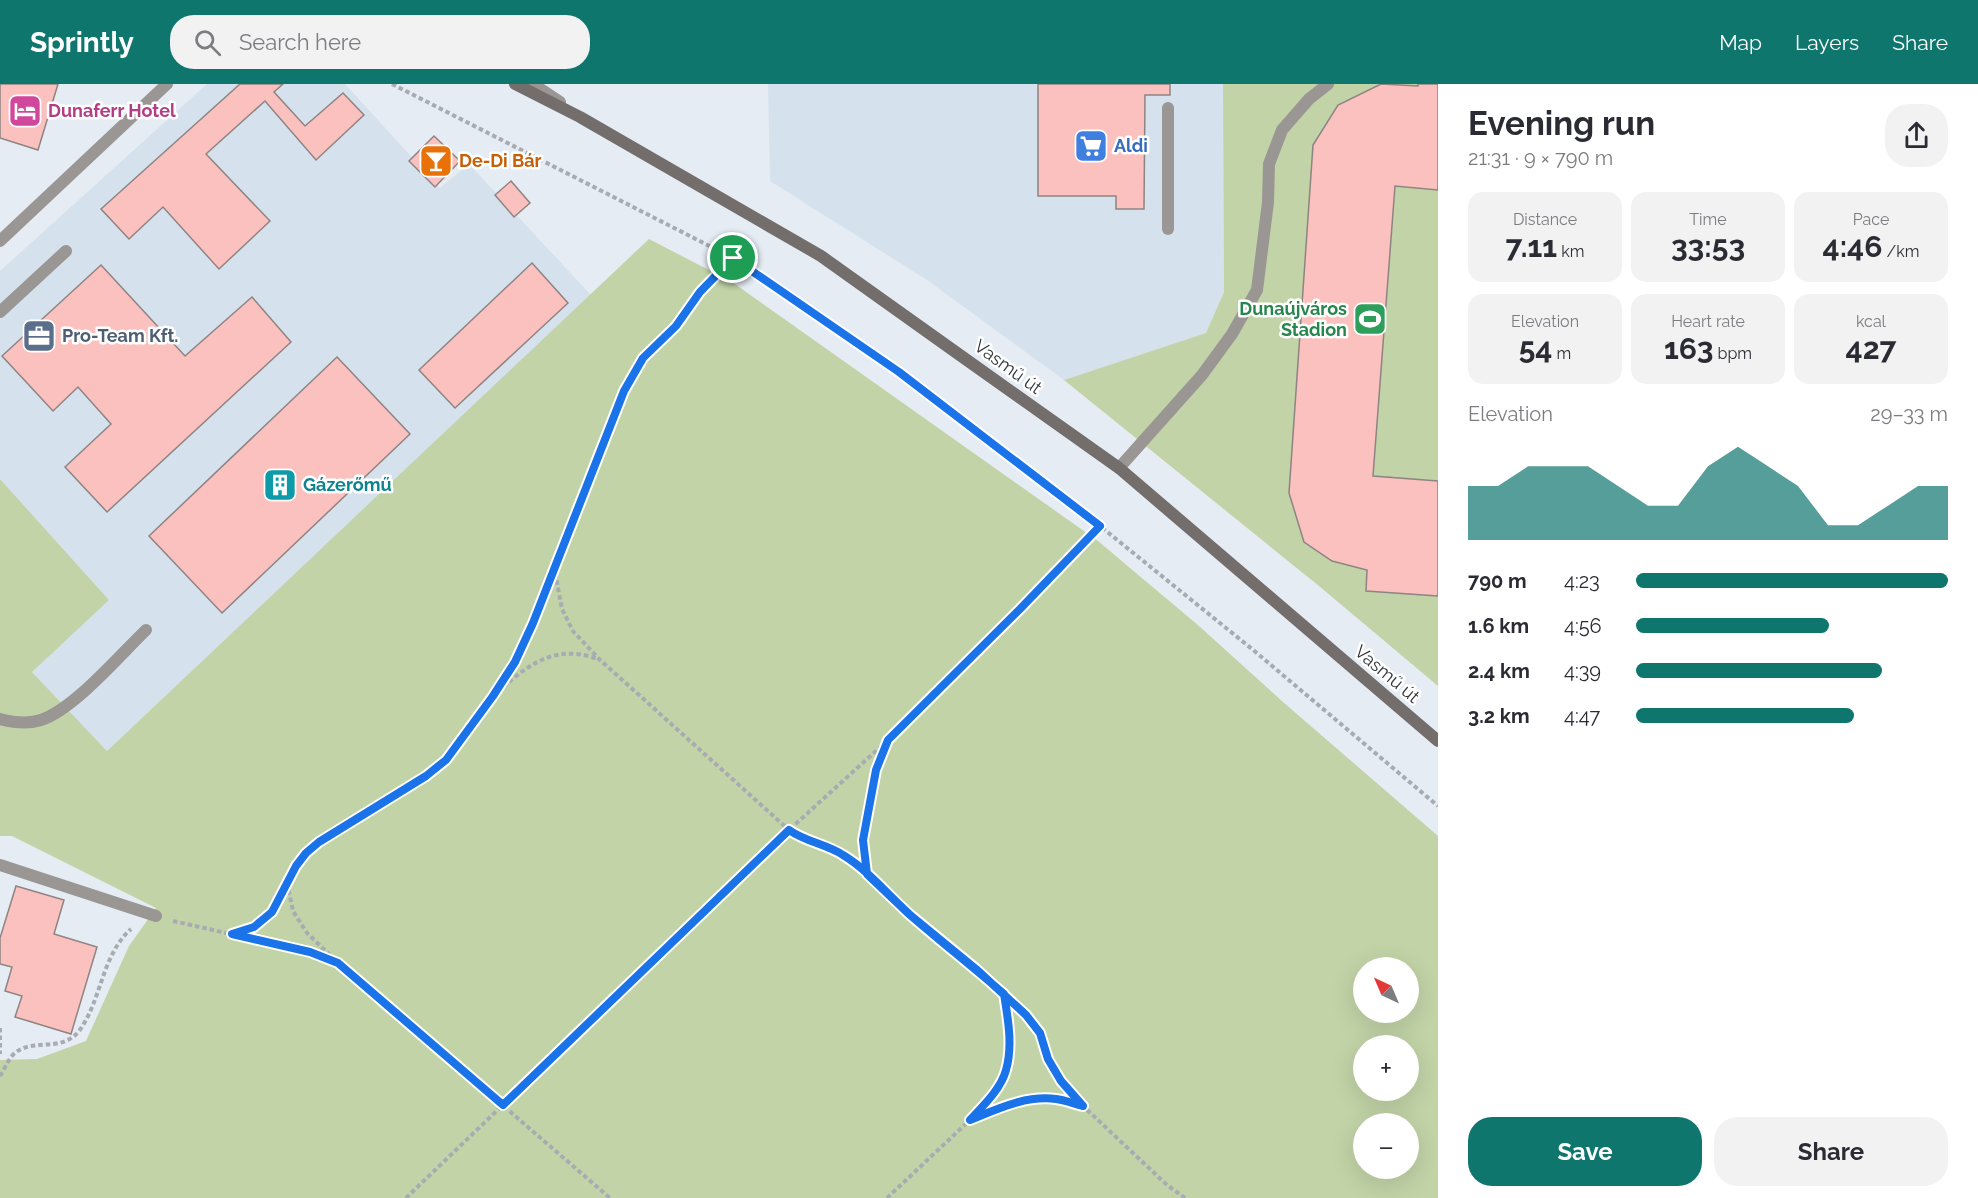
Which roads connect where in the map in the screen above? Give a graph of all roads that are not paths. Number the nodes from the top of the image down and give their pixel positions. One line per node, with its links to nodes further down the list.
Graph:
1 (162, 84): 6 (street)
2 (167, 84): 6 (street)
3 (515, 84): 8 (street, Vasmű út)
4 (533, 84): 8 (street)
5 (1328, 84): 13 (street)
6 (155, 95): 10 (street)
7 (1167, 108): 9 (street)
8 (580, 117): 13 (street, Vasmű út)
9 (1168, 229)
10 (0, 241)
11 (66, 251): 12 (street)
12 (0, 312)
13 (1119, 468): 16 (street, Vasmű út)
14 (146, 630): 15 (street)
15 (0, 719)
16 (1438, 741)
17 (0, 865): 18 (street)
18 (156, 916)

